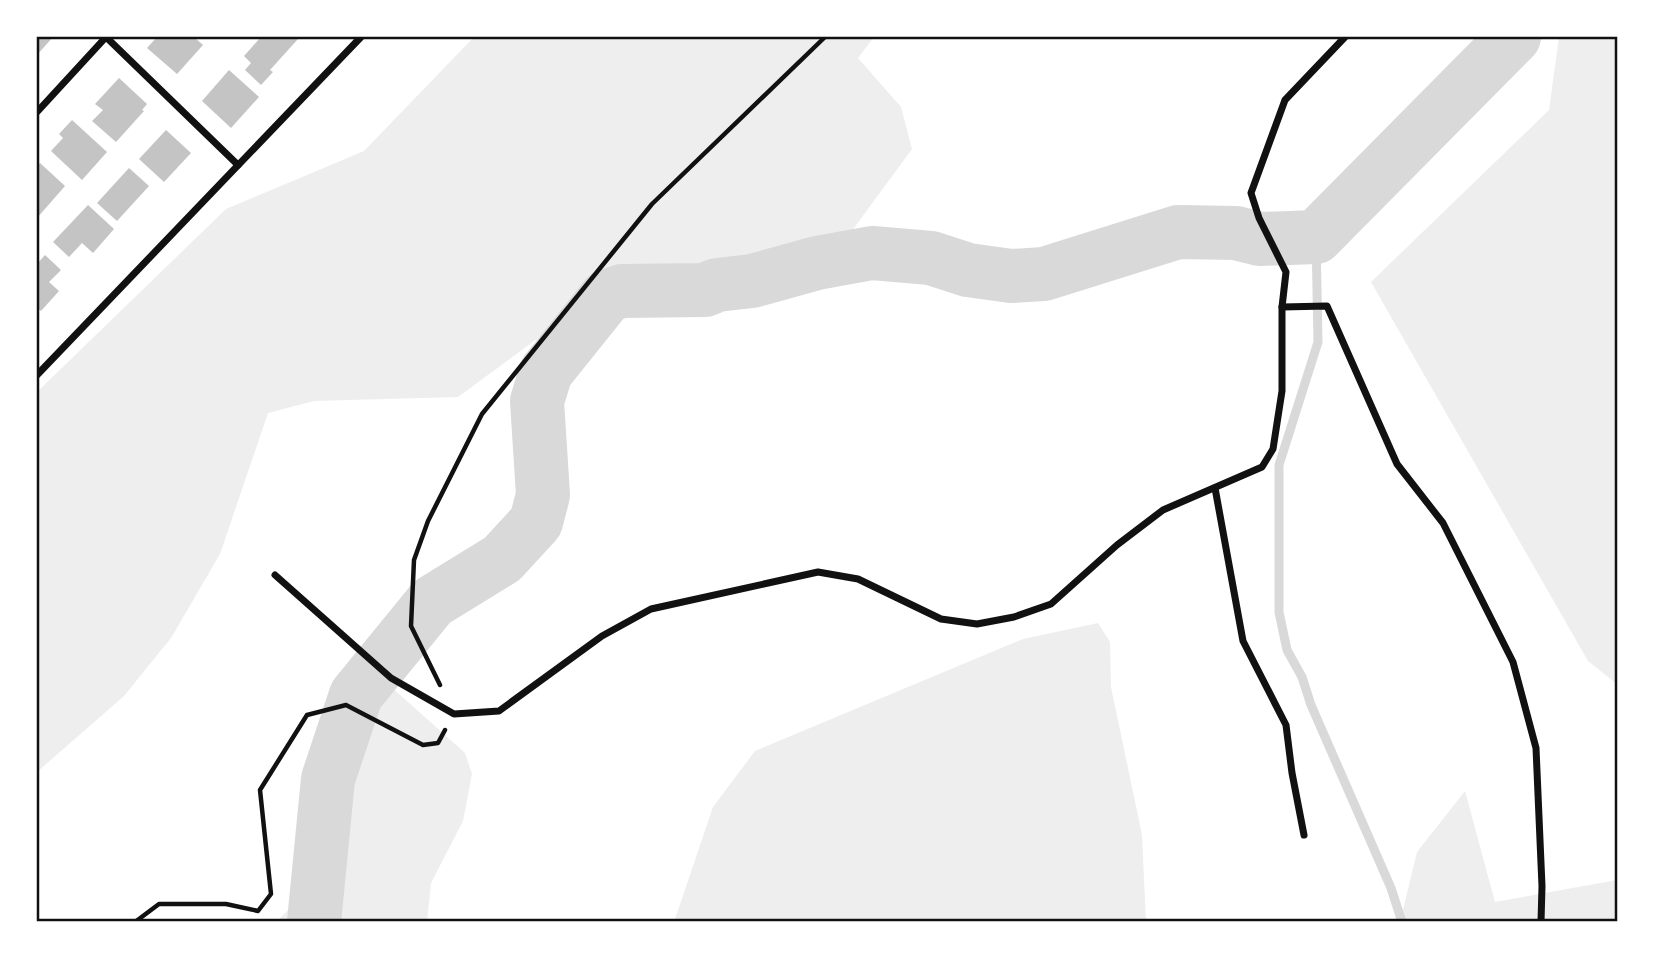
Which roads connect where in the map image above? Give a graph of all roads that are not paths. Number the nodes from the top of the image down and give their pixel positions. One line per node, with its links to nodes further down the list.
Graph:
1 (106, 37): 4 (street); 5 (street)
2 (361, 37): 5 (street)
3 (1345, 37): 6 (street)
4 (37, 112)
5 (238, 165): 7 (street)
6 (1282, 307): 8 (street); 11 (street)
7 (37, 374)
8 (1214, 488): 9 (street); 10 (street)
9 (275, 575)
10 (1304, 835)
11 (1541, 922)

